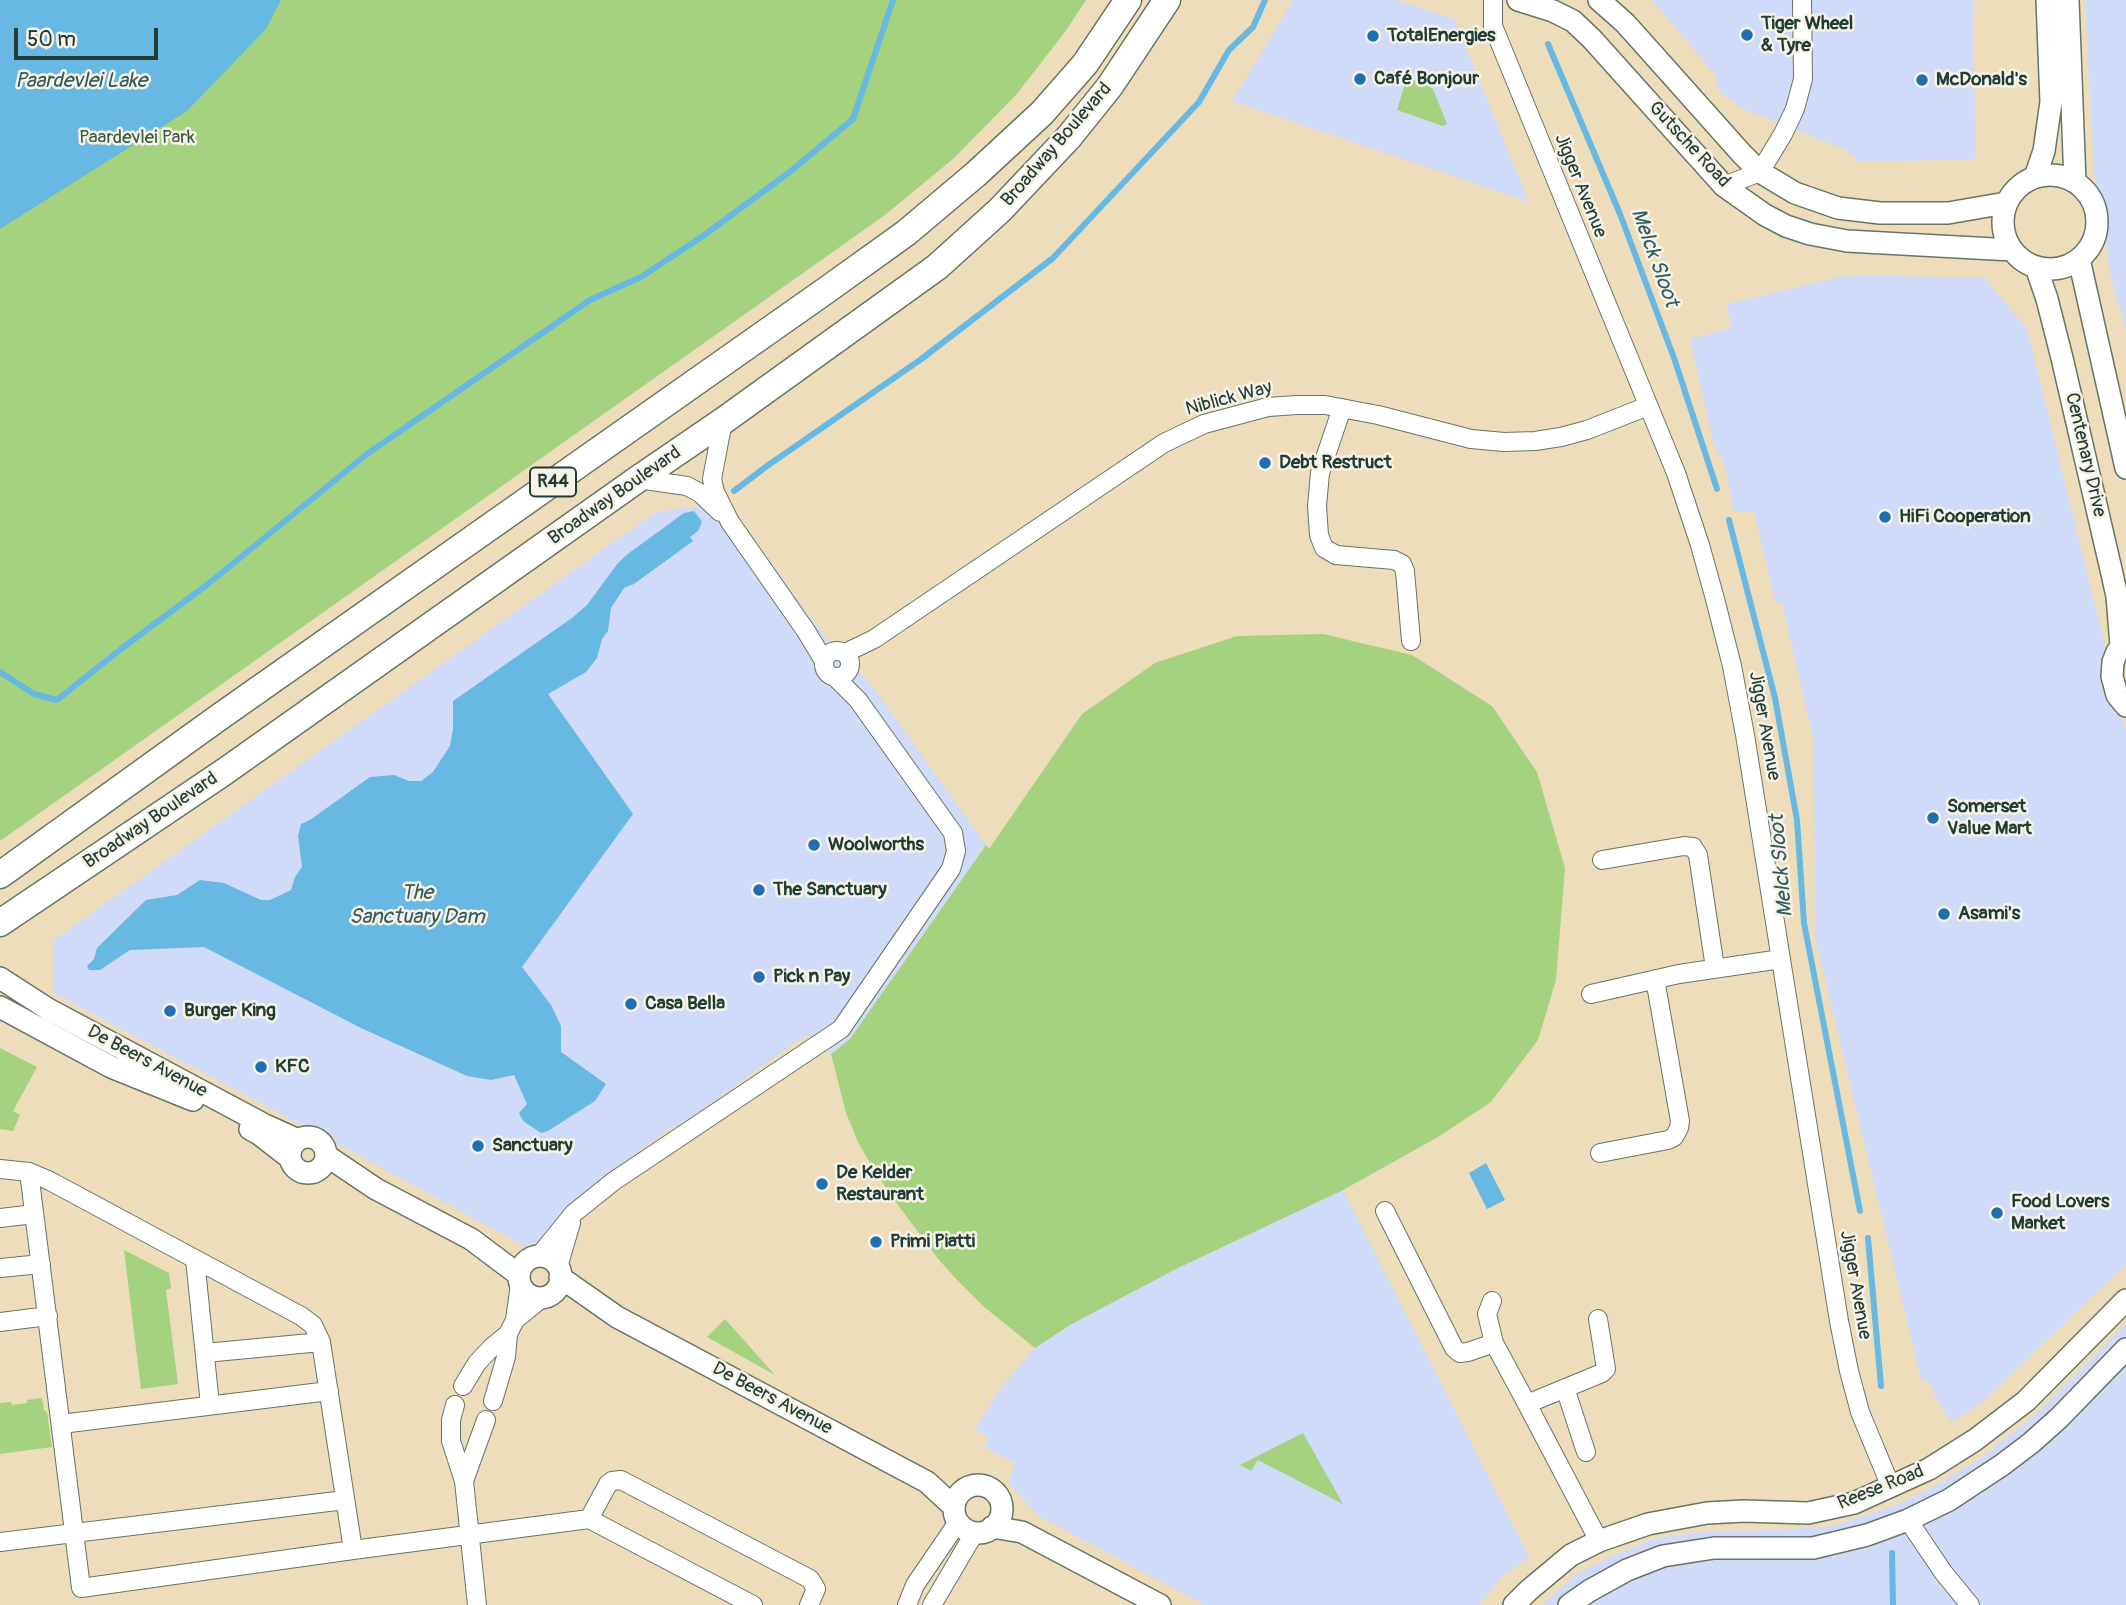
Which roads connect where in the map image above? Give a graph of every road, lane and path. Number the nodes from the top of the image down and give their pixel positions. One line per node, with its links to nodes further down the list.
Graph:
1 (1128, 0): 28 (main road, Broadway Boulevard / R44)
2 (1167, 0): 19 (main road, Broadway Boulevard / R44)
3 (1493, 0): 17 (street, Jigger Avenue)
4 (1518, 0): 12 (street, Gutsche Road)
5 (1599, 0): 9 (street, Gutsche Road)
6 (1802, 0): 9 (street)
7 (2047, 0): 10 (street)
8 (2068, 0): 11 (street)
9 (1760, 172): 12 (street); 13 (street, Gutsche Road)
10 (2035, 177): 11 (street); 13 (street)
11 (2076, 182): 15 (street)
12 (1724, 186): 14 (street, Gutsche Road)
13 (2006, 204): 14 (street)
14 (2012, 250): 16 (street)
15 (2079, 259): 16 (street); 20 (street, Centenary Drive)
16 (2036, 267): 24 (street, Centenary Drive)
17 (1648, 406): 18 (street, Niblick Way); 30 (street, Jigger Avenue)
18 (1342, 408): 23 (street); 25 (street, Niblick Way)
19 (723, 421): 21 (main road, Broadway Boulevard / R44); 22 (street)
20 (2126, 468)
21 (638, 479): 22 (street); 29 (main road, Broadway Boulevard / R44)
22 (730, 522): 25 (street)
23 (1411, 641)
24 (2124, 644): 26 (street, Centenary Drive)
25 (840, 663): 47 (street)
26 (2126, 706)
27 (1602, 860): 31 (street)
28 (0, 875)
29 (0, 923)
30 (1781, 959): 31 (street); 71 (street, Jigger Avenue)
31 (1715, 968): 33 (street)
32 (0, 978): 36 (street, De Beers Avenue)
33 (1655, 979): 34 (street); 37 (street)
34 (1591, 994)
35 (0, 1007): 36 (street, De Beers Avenue)
36 (294, 1149): 38 (street); 38 (street)
37 (1600, 1153)
38 (321, 1164): 47 (street, De Beers Avenue)
39 (0, 1169): 40 (street)
40 (29, 1172): 42 (street); 44 (street)
41 (1385, 1211): 57 (street)
42 (34, 1214): 43 (street); 45 (street)
43 (0, 1219)
44 (195, 1259): 56 (street); 59 (street)
45 (41, 1264): 46 (street); 51 (street)
46 (0, 1268)
47 (538, 1269): 48 (street); 48 (street, De Beers Avenue); 52 (street, De Beers Avenue); 55 (street)
48 (544, 1297): 52 (street, De Beers Avenue); 55 (street)
49 (2126, 1300): 71 (street, Reese Road)
50 (1492, 1301): 57 (street)
51 (48, 1316): 54 (street); 68 (street)
52 (617, 1317): 74 (street, De Beers Avenue)
53 (1598, 1319): 61 (street)
54 (0, 1322)
55 (511, 1327): 60 (street); 63 (street)
56 (321, 1342): 59 (street); 62 (street)
57 (1494, 1343): 64 (street)
58 (2126, 1349): 76 (street, Reese Road)
59 (205, 1353): 65 (street)
60 (463, 1386)
61 (1564, 1388): 64 (street); 69 (street)
62 (329, 1391): 65 (street); 72 (street)
63 (493, 1401)
64 (1528, 1404): 80 (street)
65 (210, 1405): 68 (street)
66 (455, 1405): 70 (street)
67 (486, 1420): 70 (street)
68 (61, 1424): 78 (street)
69 (1586, 1452)
70 (464, 1481): 79 (street)
71 (1891, 1487): 80 (street, Reese Road)
72 (345, 1500): 78 (street); 82 (street)
73 (1001, 1504): 74 (street); 74 (street); 77 (street)
74 (969, 1515): 77 (street); 83 (street); 84 (street)
75 (589, 1519): 79 (street); 87 (street); 88 (street)
76 (1908, 1520): 93 (street, Reese Road); 94 (street)
77 (1022, 1532): 91 (street)
78 (74, 1534): 81 (street); 85 (street)
79 (469, 1534): 82 (street); 86 (street)
80 (1599, 1541): 92 (street, Reese Road)
81 (0, 1542)
82 (353, 1550): 85 (street)
83 (938, 1553): 84 (street); 89 (street)
84 (956, 1564): 90 (street)
85 (82, 1597)
86 (477, 1605)
87 (753, 1605)
88 (809, 1605)
89 (907, 1605)
90 (932, 1605)
91 (1160, 1605)
92 (1514, 1605)
93 (1569, 1605)
94 (1970, 1605)

